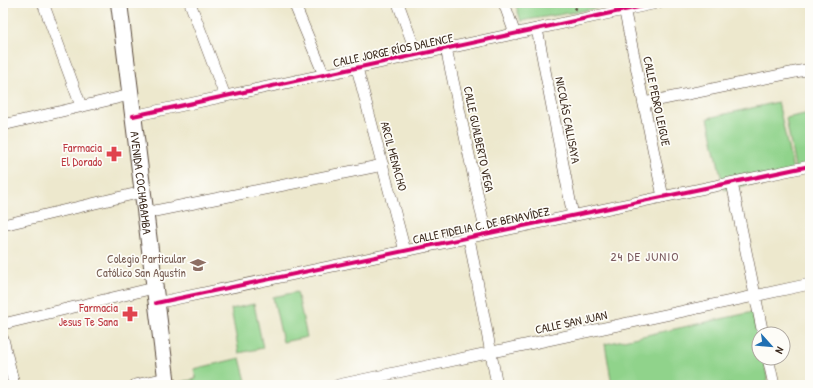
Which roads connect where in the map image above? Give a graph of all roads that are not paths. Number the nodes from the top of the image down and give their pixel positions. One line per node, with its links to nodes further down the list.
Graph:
1 (43, 3): 19 (street)
2 (119, 3): 16 (main road, AVENIDA COCHABAMBA)
3 (190, 3): 17 (street)
4 (294, 3): 15 (street)
5 (398, 3): 12 (street)
6 (504, 3): 10 (street)
7 (657, 3): 8 (street, CALLE JORGE RÍOS DALENCE)
8 (624, 7): 9 (street, CALLE JORGE RÍOS DALENCE); 18 (street, CALLE PEDRO LEIGUE)
9 (537, 29): 10 (street, CALLE JORGE RÍOS DALENCE); 28 (street, NICOLÁS CALLISAYA)
10 (515, 34): 11 (street, CALLE JORGE RÍOS DALENCE)
11 (446, 48): 12 (street, CALLE JORGE RÍOS DALENCE); 30 (street, CALLE GUALBERTO VEGA)
12 (417, 55): 13 (street, CALLE JORGE RÍOS DALENCE)
13 (357, 68): 15 (street, CALLE JORGE RÍOS DALENCE); 22 (street, ARCIL MENACHO)
14 (810, 69): 18 (street)
15 (324, 75): 17 (street, CALLE JORGE RÍOS DALENCE)
16 (130, 95): 19 (street); 20 (main road, AVENIDA COCHABAMBA)
17 (225, 96): 20 (street, CALLE JORGE RÍOS DALENCE)
18 (644, 103): 26 (street, CALLE PEDRO LEIGUE)
19 (82, 106): 21 (street)
20 (133, 116): 25 (main road, AVENIDA COCHABAMBA)
21 (3, 125)
22 (383, 165): 27 (street); 32 (street, ARCIL MENACHO)
23 (810, 166): 24 (street, CALLE FIDELIA C. DE BENAVÍDEZ)
24 (732, 183): 26 (street, CALLE FIDELIA C. DE BENAVÍDEZ); 35 (street)
25 (142, 192): 27 (main road, AVENIDA COCHABAMBA); 29 (street)
26 (663, 197): 28 (street, CALLE FIDELIA C. DE BENAVÍDEZ)
27 (145, 213): 34 (main road, AVENIDA COCHABAMBA)
28 (573, 216): 30 (street, CALLE FIDELIA C. DE BENAVÍDEZ)
29 (3, 225)
30 (486, 234): 31 (street, CALLE FIDELIA C. DE BENAVÍDEZ)
31 (469, 238): 32 (street, CALLE FIDELIA C. DE BENAVÍDEZ); 39 (street)
32 (405, 251): 34 (street, CALLE FIDELIA C. DE BENAVÍDEZ)
33 (810, 284): 35 (street, CALLE SAN JUAN)
34 (155, 295): 36 (street, CALLE FIDELIA C. DE BENAVÍDEZ); 41 (main road, AVENIDA COCHABAMBA)
35 (756, 296): 37 (street); 39 (street, CALLE SAN JUAN)
36 (3, 324)
37 (762, 326)
38 (3, 339): 42 (street)
39 (491, 352): 44 (street, CALLE SAN JUAN); 45 (street)
40 (770, 366): 46 (street)
41 (166, 382): 43 (street)
42 (14, 385)
43 (135, 385)
44 (338, 385)
45 (497, 385)
46 (774, 385)

